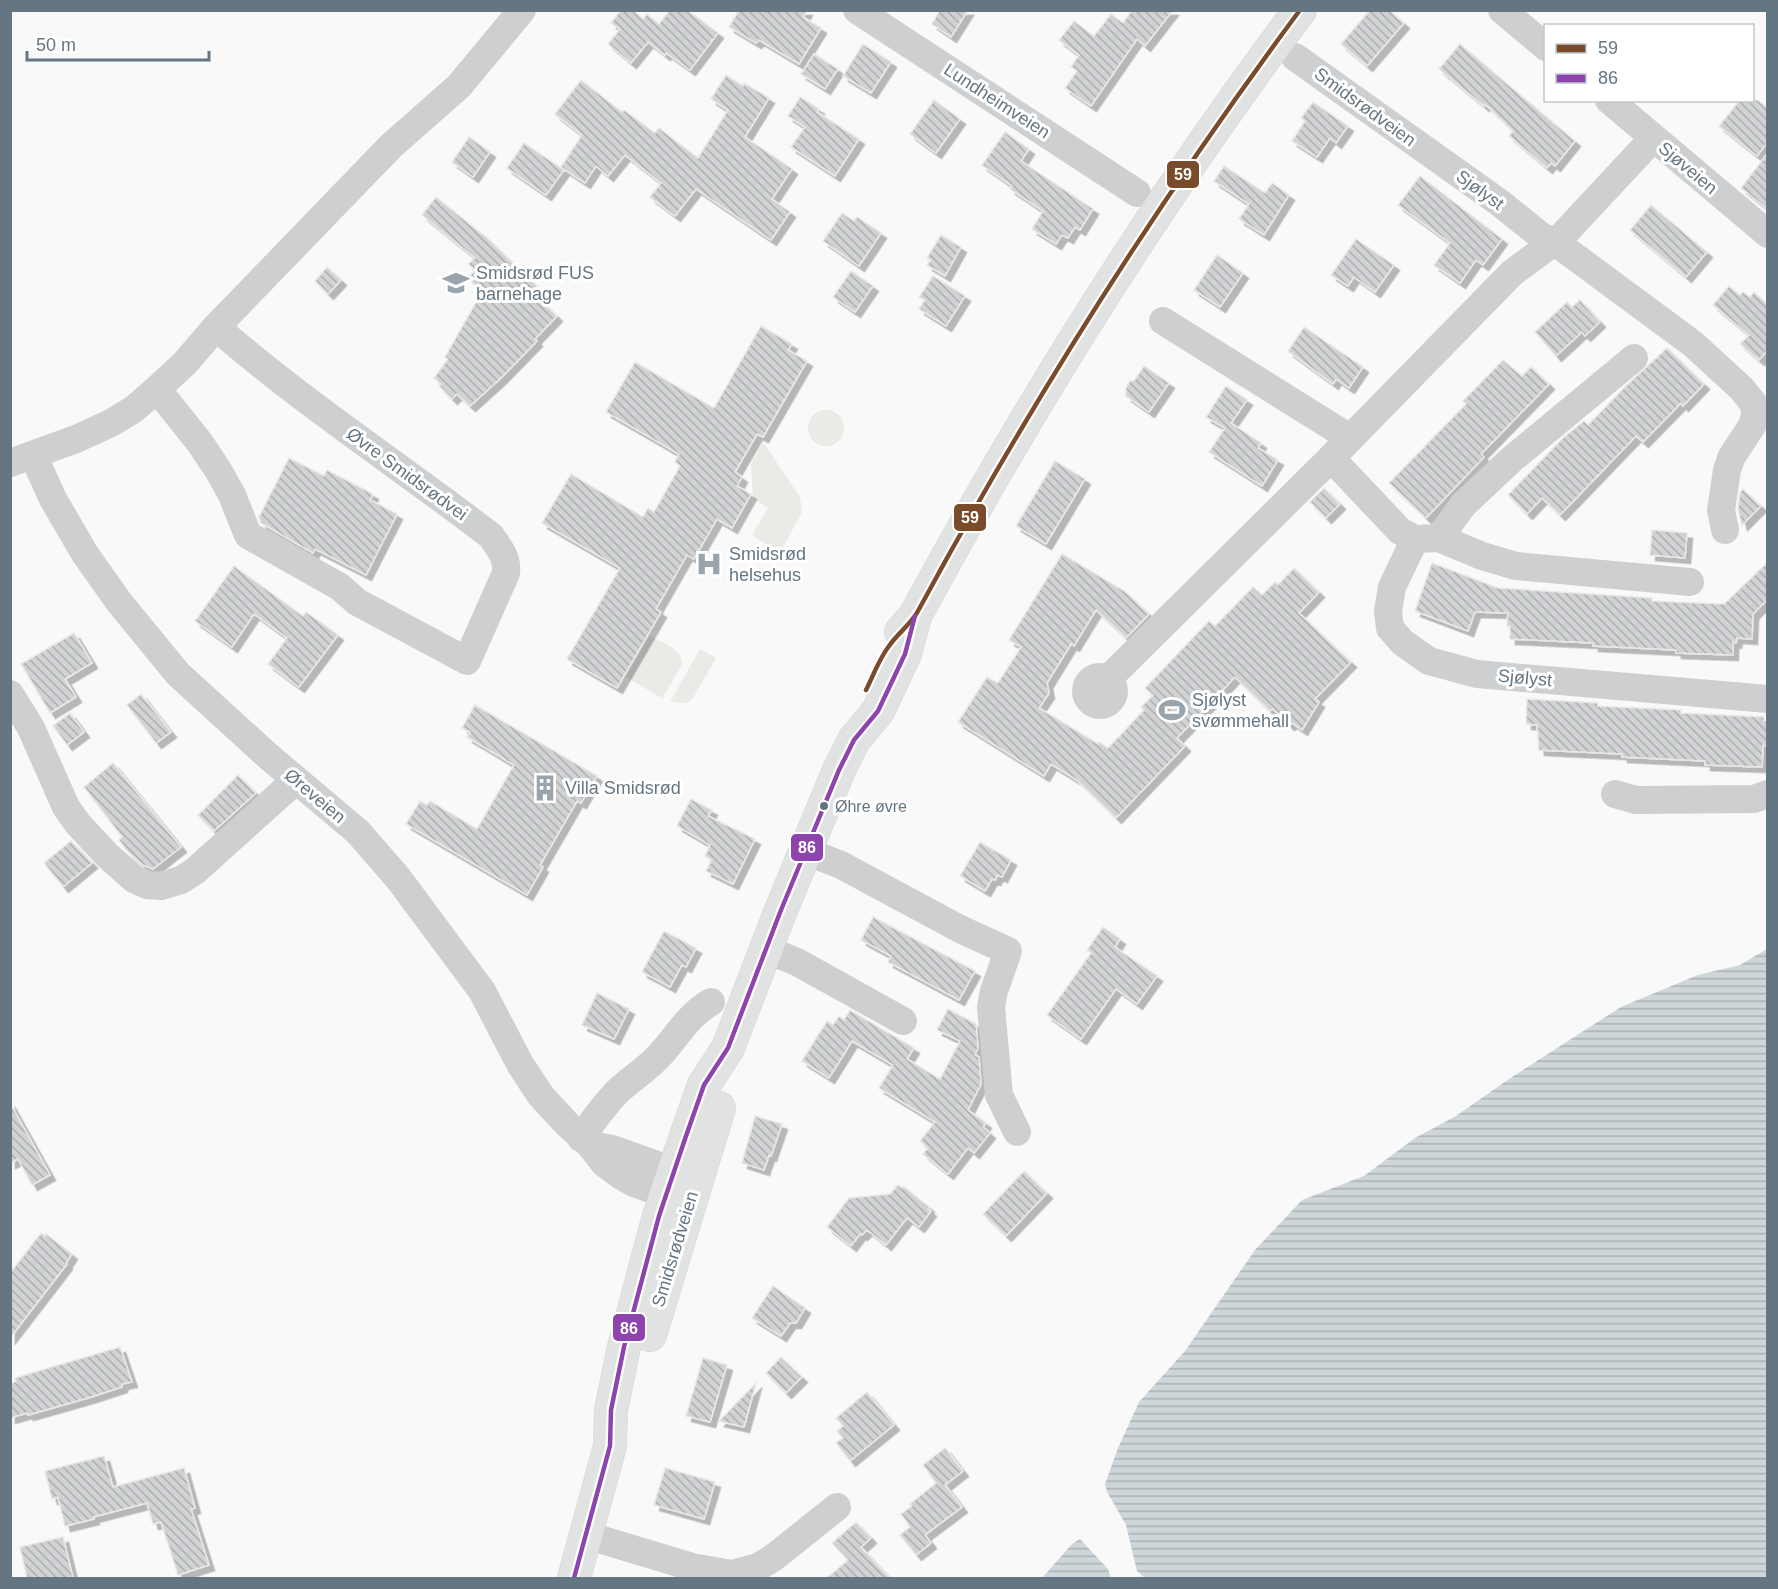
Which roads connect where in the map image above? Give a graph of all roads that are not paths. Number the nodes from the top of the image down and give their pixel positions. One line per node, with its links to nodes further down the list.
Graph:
1 (522, 10): 14 (street)
2 (857, 10): 10 (street, Lundheimveien)
3 (1300, 10): 28 (main road, Smidsrødveien)
4 (1502, 10): 5 (street)
5 (1544, 46)
6 (1295, 57): 9 (street, Smidsrødveien)
7 (1611, 102): 8 (street, Sjøveien)
8 (1651, 138): 11 (street, Sjøveien); 12 (street)
9 (1435, 157): 12 (street, Sjølyst)
10 (1137, 193)
11 (1767, 234)
12 (1555, 242): 17 (street); 19 (street, Sjølyst)
13 (1163, 321): 17 (street)
14 (216, 327): 16 (street); 16 (street, Øvre Smidsrødvei)
15 (1634, 358): 20 (street, Sjølyst)
16 (157, 389): 18 (street)
17 (1340, 448): 20 (street); 22 (street)
18 (22, 459): 25 (street, Øreveien)
19 (1725, 530)
20 (1427, 538): 21 (street); 24 (street, Sjølyst)
21 (1690, 582)
22 (1108, 679)
23 (10, 694): 25 (street)
24 (1767, 699)
25 (296, 780): 33 (street, Øreveien)
26 (1615, 794): 27 (street)
27 (1767, 794)
28 (805, 851): 29 (main road, Smidsrødveien); 32 (street)
29 (765, 949): 31 (street); 34 (main road, Smidsrødveien)
30 (711, 1002): 33 (street)
31 (903, 1021)
32 (1017, 1132)
33 (586, 1141): 34 (street)
34 (677, 1188): 36 (main road, Smidsrødveien)
35 (837, 1508): 37 (street)
36 (580, 1556): 37 (street); 38 (street)
37 (761, 1573)
38 (666, 1578)

